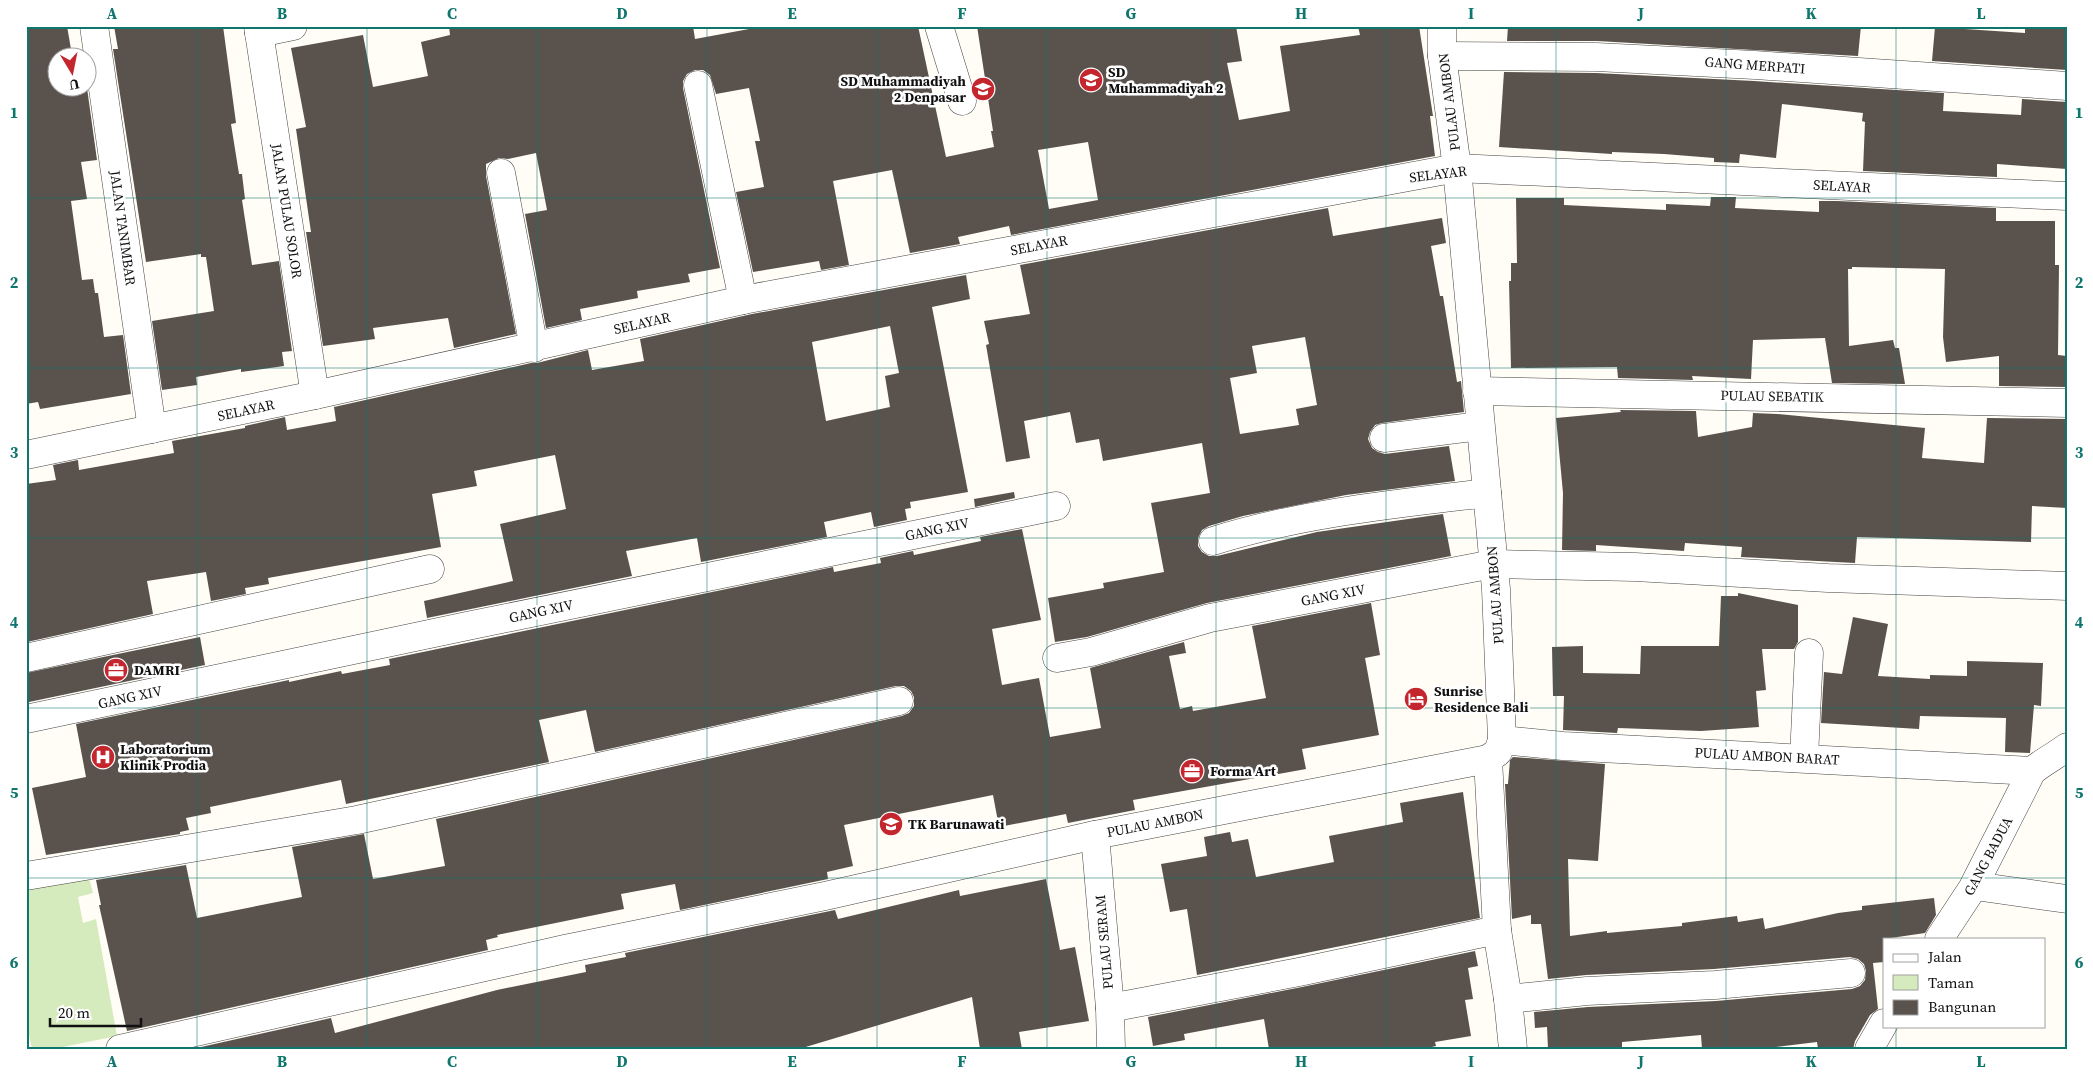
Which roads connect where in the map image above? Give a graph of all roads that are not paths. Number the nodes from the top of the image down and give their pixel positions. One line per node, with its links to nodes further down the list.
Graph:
1 (94, 26): 19 (street, JALAN TANIMBAR)
2 (293, 26): 5 (street)
3 (939, 26): 9 (street)
4 (1442, 26): 6 (street, PULAU AMBON)
5 (258, 30): 16 (street, JALAN PULAU SOLOR)
6 (1442, 56): 8 (street, GANG MERPATI); 10 (street, PULAU AMBON)
7 (698, 85): 13 (street)
8 (2067, 86)
9 (962, 101)
10 (1457, 168): 12 (street, SELAYAR); 13 (street, SELAYAR); 15 (street, PULAU AMBON)
11 (501, 173): 14 (street)
12 (2067, 196)
13 (743, 300): 14 (street, SELAYAR)
14 (534, 348): 16 (street, SELAYAR)
15 (1477, 391): 17 (street, PULAU SEBATIK); 18 (street, PULAU AMBON)
16 (315, 395): 19 (street, SELAYAR)
17 (2067, 403)
18 (1480, 426): 20 (street); 22 (street, PULAU AMBON)
19 (152, 429): 21 (street, SELAYAR)
20 (1384, 438)
21 (26, 455)
22 (1487, 493): 24 (street); 25 (street, PULAU AMBON)
23 (1056, 506): 32 (street, GANG XIV)
24 (1213, 540)
25 (1493, 564): 27 (street, GANG XIV); 30 (street, GANG XIV); 34 (street, PULAU AMBON)
26 (430, 569): 29 (street)
27 (2067, 586)
28 (1809, 653): 35 (street)
29 (26, 658)
30 (1057, 658)
31 (899, 701): 38 (street)
32 (26, 719)
33 (2067, 747): 36 (street)
34 (1495, 750): 35 (street, PULAU AMBON BARAT); 37 (street, PULAU AMBON); 41 (street)
35 (1804, 757): 36 (street, PULAU AMBON BARAT)
36 (2032, 771): 42 (street, GANG BADUA)
37 (1095, 835): 45 (street, PULAU SERAM); 47 (street, PULAU AMBON)
38 (26, 876)
39 (1982, 887): 40 (street)
40 (2067, 899)
41 (1497, 930): 44 (street); 45 (street)
42 (1941, 938)
43 (1851, 973): 44 (street)
44 (1508, 999): 49 (street)
45 (1110, 1008): 48 (street, PULAU SERAM)
46 (1883, 1025): 50 (street)
47 (120, 1049)
48 (1111, 1049)
49 (1513, 1049)
50 (1869, 1049)

